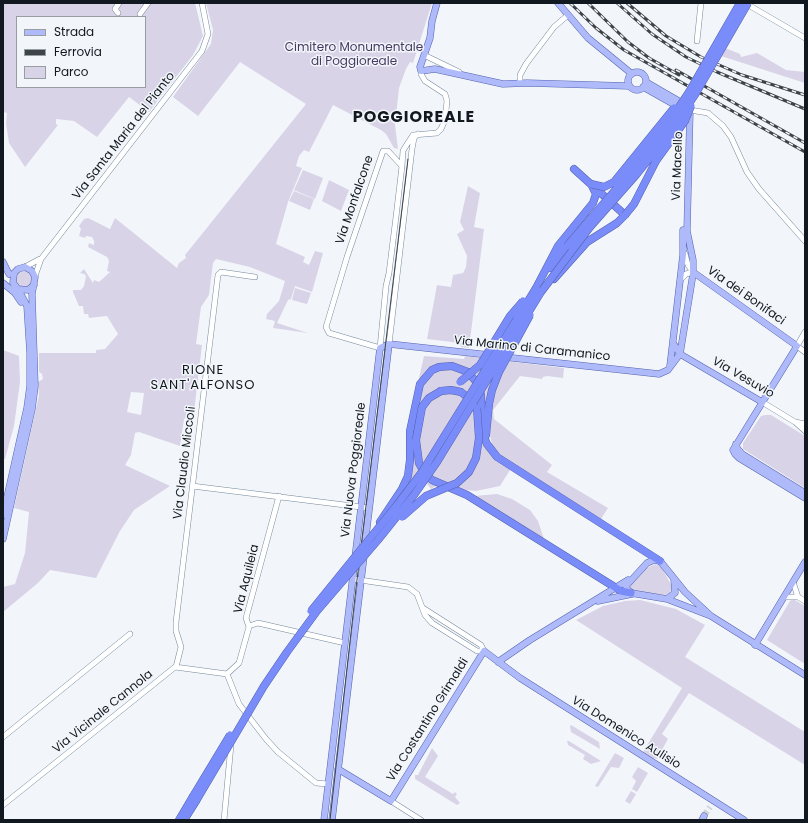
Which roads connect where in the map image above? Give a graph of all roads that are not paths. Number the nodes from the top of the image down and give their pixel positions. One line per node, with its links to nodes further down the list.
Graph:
1 (119, 3): 9 (street)
2 (148, 3): 10 (street)
3 (202, 3): 37 (street, Via Santa Maria del Pianto)
4 (437, 3): 17 (main road)
5 (558, 3): 11 (main road)
6 (701, 3): 13 (street)
7 (740, 3): 24 (highway, bridge)
8 (746, 3): 12 (street); 14 (street); 24 (highway, bridge)
9 (118, 13)
10 (140, 14)
11 (568, 15): 16 (main road); 20 (street)
12 (805, 38)
13 (697, 41)
14 (715, 53)
15 (426, 56): 19 (street)
16 (625, 69): 18 (main road); 21 (main road)
17 (423, 72): 19 (main road); 27 (street, Via Nuova Poggioreale)
18 (632, 74): 22 (main road); 23 (main road)
19 (469, 76): 20 (main road)
20 (520, 83): 21 (main road)
21 (617, 84): 23 (main road)
22 (644, 85): 23 (main road); 25 (main road)
23 (629, 86)
24 (692, 93): 25 (street); 32 (highway, bridge); 33 (highway, bridge); 49 (highway, bridge)
25 (683, 106): 26 (main road); 34 (main road, Via Macello)
26 (690, 110): 34 (main road, Via Macello); 35 (street)
27 (423, 133): 28 (street, Via Nuova Poggioreale); 29 (street, Via Nuova Poggioreale)
28 (403, 152): 29 (street); 30 (street, Via Nuova Poggioreale)
29 (412, 153): 54 (street, Via Nuova Poggioreale)
30 (402, 166): 56 (street, Via Nuova Poggioreale); 56 (street, Via Monfalcone)
31 (574, 169): 32 (highway)
32 (591, 184): 33 (highway, bridge); 49 (highway)
33 (625, 215): 49 (highway, bridge)
34 (685, 231): 36 (main road); 40 (main road)
35 (805, 241)
36 (683, 247): 40 (street); 44 (main road)
37 (41, 259): 39 (street); 42 (street, Via Santa Maria del Pianto)
38 (4, 263): 41 (main road)
39 (25, 267): 41 (main road); 42 (main road)
40 (693, 272): 44 (street); 47 (main road); 55 (main road, Via dei Bonifaci)
41 (7, 273): 48 (main road)
42 (35, 276): 46 (main road)
43 (255, 277): 67 (street, Via Claudio Miccoli)
44 (680, 280): 47 (street); 52 (main road)
45 (3, 282): 48 (main road); 50 (main road)
46 (34, 285): 48 (main road); 75 (main road)
47 (692, 285): 53 (main road)
48 (16, 288): 50 (main road)
49 (538, 290): 60 (highway, bridge); 66 (highway, bridge); 74 (highway, bridge)
50 (28, 315): 73 (main road)
51 (805, 332): 55 (street)
52 (674, 338): 53 (street); 58 (main road); 59 (main road)
53 (684, 339): 58 (main road)
54 (389, 344): 56 (main road); 59 (main road, Via Marino di Caramanico); 72 (main road, Via Nuova Poggioreale)
55 (796, 346): 57 (street, Via dei Bonifaci); 61 (main road)
56 (380, 348): 71 (main road, Via Nuova Poggioreale)
57 (805, 352)
58 (680, 354): 59 (main road); 61 (main road, Via Vesuvio)
59 (670, 367)
60 (441, 391): 74 (highway, bridge); 83 (highway, bridge)
61 (762, 402): 62 (street, Via Vesuvio); 65 (main road)
62 (795, 422): 63 (street, Via Vesuvio); 64 (street, Via Vesuvio)
63 (804, 422)
64 (805, 431)
65 (736, 444): 68 (main road); 70 (main road)
66 (491, 451): 74 (highway, bridge); 76 (highway)
67 (192, 486): 69 (street); 98 (street, Via Claudio Miccoli)
68 (805, 493)
69 (279, 496): 71 (street); 92 (street, Via Aquileia)
70 (805, 498)
71 (360, 507): 72 (street); 80 (main road, Via Nuova Poggioreale)
72 (369, 508): 81 (main road, Via Nuova Poggioreale)
73 (3, 515)
74 (376, 537): 111 (highway, bridge); 112 (highway, bridge)
75 (3, 539)
76 (660, 561): 78 (main road); 79 (main road)
77 (805, 562): 82 (main road)
78 (636, 574): 83 (main road); 84 (main road)
79 (672, 576): 87 (main road); 91 (main road)
80 (352, 579): 81 (street); 94 (main road, Via Nuova Poggioreale)
81 (361, 580): 90 (street); 104 (main road, Via Nuova Poggioreale)
82 (793, 582): 85 (main road); 86 (street)
83 (616, 588): 84 (highway); 89 (main road)
84 (632, 594): 87 (main road); 89 (main road)
85 (784, 597): 86 (street); 95 (main road)
86 (798, 597): 88 (street)
87 (667, 599): 91 (main road)
88 (805, 601)
89 (593, 603): 97 (main road)
90 (423, 608): 96 (street); 96 (street)
91 (711, 616): 95 (main road)
92 (250, 626): 94 (street); 99 (street, Via Aquileia)
93 (130, 634): 102 (street)
94 (345, 643): 103 (main road, Via Nuova Poggioreale)
95 (755, 644): 100 (main road)
96 (484, 651): 97 (main road, Via Domenico Aulisio); 106 (main road, Via Costantino Grimaldi)
97 (498, 662): 107 (main road, Via Domenico Aulisio)
98 (176, 667): 99 (street); 108 (street, Via Vicinale Cannola)
99 (227, 674): 101 (street)
100 (805, 675)
101 (244, 713): 105 (street); 113 (street)
102 (3, 737)
103 (330, 769): 104 (main road); 105 (main road, Via Nuova Poggioreale)
104 (338, 769): 106 (main road); 115 (main road, Via Nuova Poggioreale)
105 (328, 784): 114 (main road, Via Nuova Poggioreale)
106 (391, 801): 116 (street)
107 (713, 801): 109 (main road); 110 (main road, Via Domenico Aulisio)
108 (3, 804)
109 (710, 807)
110 (731, 812): 117 (main road); 118 (main road, Via Domenico Aulisio)
111 (179, 820)
112 (184, 820)
113 (224, 820)
114 (324, 820)
115 (332, 820)
116 (421, 820)
117 (734, 820)
118 (744, 820)

